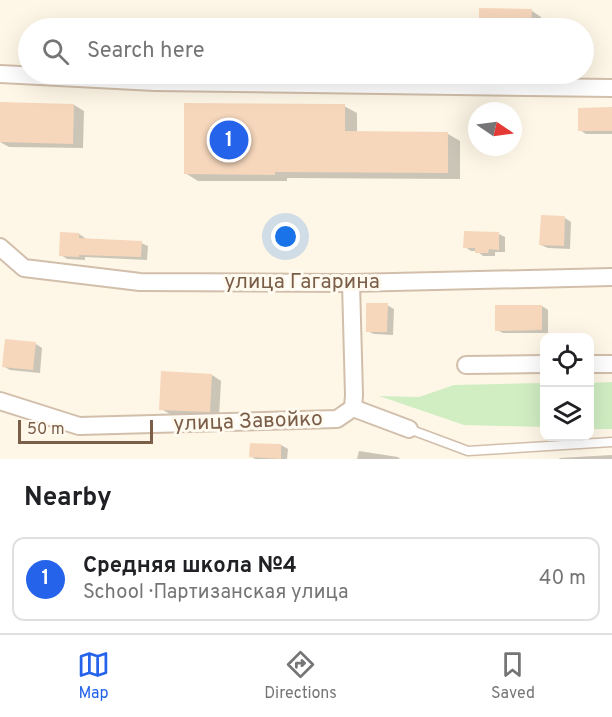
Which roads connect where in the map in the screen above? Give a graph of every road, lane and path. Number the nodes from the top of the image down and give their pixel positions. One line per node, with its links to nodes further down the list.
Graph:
1 (0, 74): 2 (street)
2 (18, 75)
3 (307, 84): 4 (street)
4 (612, 88)
5 (0, 247): 7 (street, улица Гагарина)
6 (612, 277): 7 (street, улица Гагарина)
7 (351, 283): 13 (street)
8 (540, 364): 11 (street)
9 (594, 364): 10 (street)
10 (612, 364)
11 (466, 365)
12 (0, 400): 13 (street, улица Завойко)
13 (352, 408): 14 (street)
14 (409, 429): 16 (lane)
15 (612, 442): 16 (lane)
16 (468, 455)

